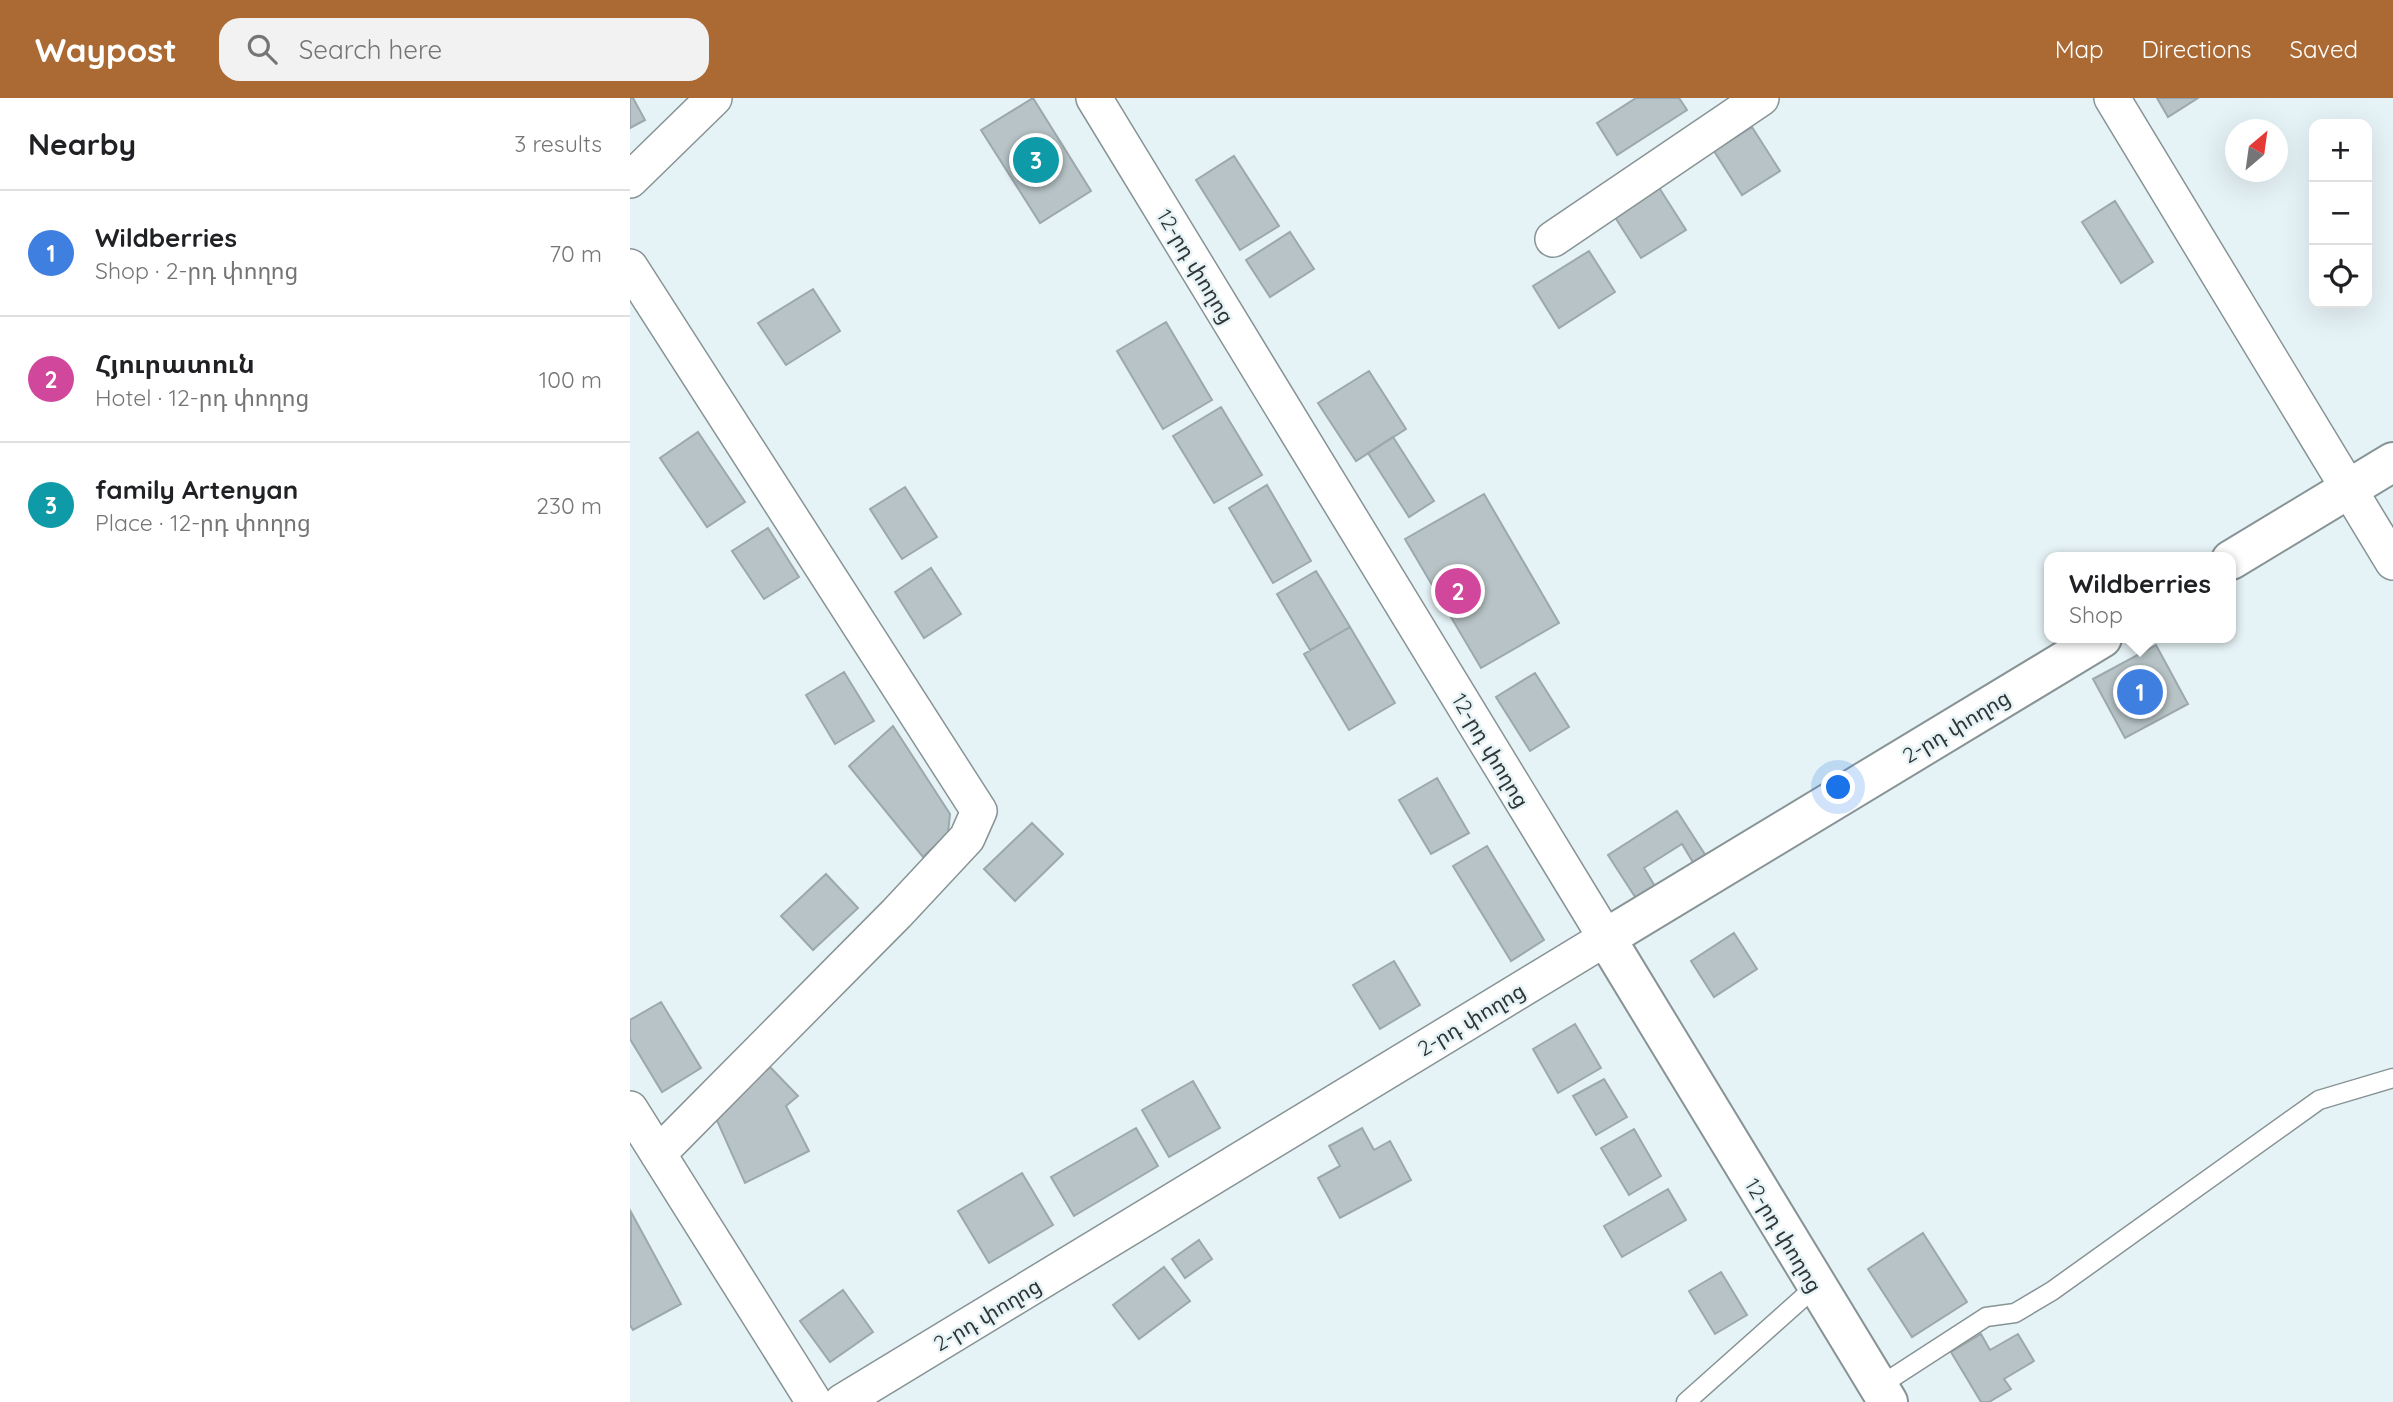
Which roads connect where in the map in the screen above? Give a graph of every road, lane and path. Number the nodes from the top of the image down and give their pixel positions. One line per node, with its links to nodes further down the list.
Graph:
1 (714, 98): 5 (street)
2 (1094, 98): 13 (street, 12-րդ փողոց)
3 (1761, 98): 6 (street)
4 (2112, 98): 9 (street)
5 (630, 180)
6 (1553, 239)
7 (630, 267): 16 (street)
8 (2393, 462): 9 (street)
9 (2348, 489): 10 (street); 11 (street)
10 (2236, 557)
11 (2393, 562)
12 (2094, 643): 13 (street, 2-րդ փողոց)
13 (1606, 938): 17 (street, 12-րդ փողոց); 20 (street, 2-րդ փողոց)
14 (2393, 1078): 18 (lane)
15 (630, 1109): 16 (street)
16 (658, 1154): 19 (street)
17 (1815, 1287): 18 (street, 12-րդ փողոց); 21 (lane)
18 (1883, 1394)
19 (814, 1402)
20 (842, 1402)
21 (1686, 1402)

